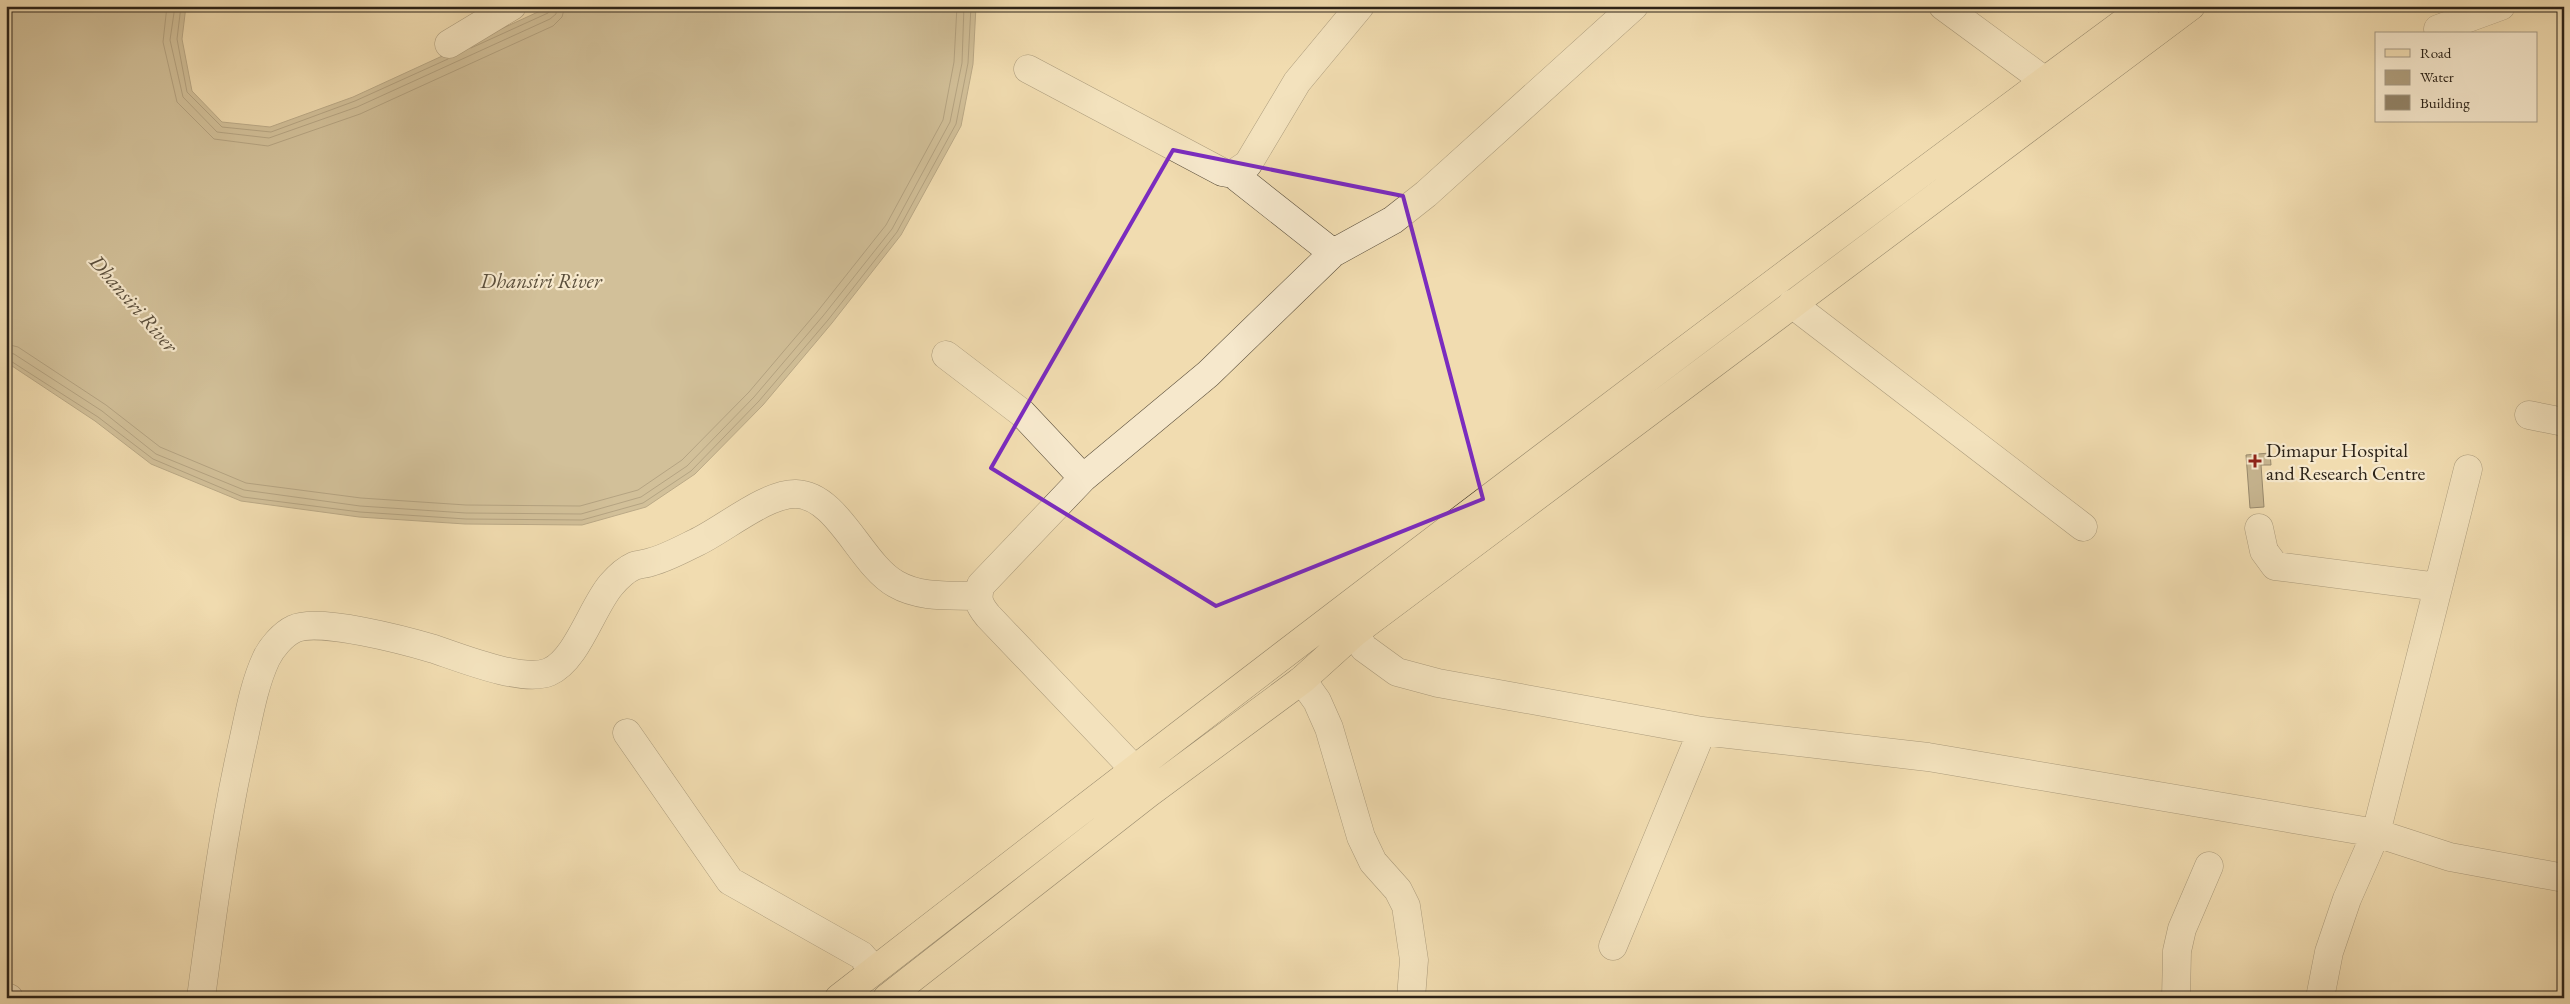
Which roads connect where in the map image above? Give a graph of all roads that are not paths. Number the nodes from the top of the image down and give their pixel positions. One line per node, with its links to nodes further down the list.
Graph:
1 (512, 6): 9 (street)
2 (1360, 6): 12 (street)
3 (1634, 6): 13 (street)
4 (1943, 6): 11 (street)
5 (2146, 6): 11 (main road)
6 (2191, 6): 14 (main road)
7 (2501, 6): 8 (street)
8 (2438, 28)
9 (449, 44)
10 (1028, 68): 12 (street)
11 (2045, 81): 28 (main road)
12 (1233, 174): 13 (street)
13 (1333, 253): 19 (street)
14 (1792, 304): 20 (street); 24 (main road)
15 (946, 355): 19 (street)
16 (2529, 415): 17 (street)
17 (2564, 422)
18 (2468, 469): 22 (street)
19 (1083, 478): 23 (street)
20 (2083, 527)
21 (2260, 528): 22 (street)
22 (2438, 587): 29 (street)
23 (977, 596): 28 (street); 34 (street)
24 (1354, 634): 25 (main road); 26 (street)
25 (1302, 680): 36 (main road); 37 (street)
26 (1702, 731): 29 (street); 32 (street)
27 (627, 733): 33 (street)
28 (1134, 769): 33 (main road)
29 (2376, 833): 31 (street); 39 (street)
30 (2209, 866): 38 (street)
31 (2564, 878)
32 (1612, 946)
33 (874, 970): 35 (main road)
34 (201, 998)
35 (839, 998)
36 (887, 998)
37 (1411, 998)
38 (2176, 998)
39 (2320, 998)

